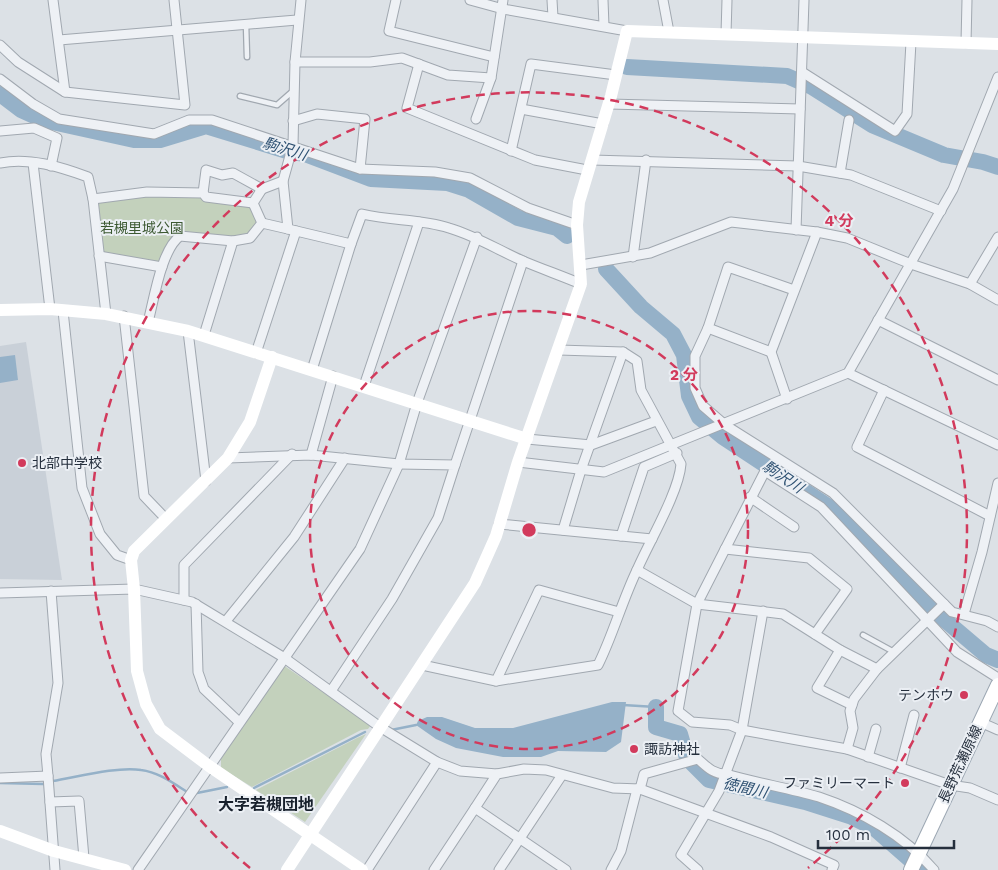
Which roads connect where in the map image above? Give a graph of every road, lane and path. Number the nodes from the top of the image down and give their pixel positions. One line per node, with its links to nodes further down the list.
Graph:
1 (54, 0): 22 (street)
2 (174, 0): 17 (street)
3 (301, 0): 14 (street)
4 (396, 0): 28 (street)
5 (470, 0): 12 (street)
6 (552, 0): 13 (street)
7 (603, 0): 16 (street)
8 (663, 0): 19 (street)
9 (727, 0): 20 (street)
10 (804, 0): 21 (street)
11 (967, 0): 24 (street)
12 (503, 4): 13 (street); 28 (street)
13 (553, 17): 16 (street)
14 (297, 20): 15 (street); 29 (street)
15 (246, 24): 17 (street); 27 (lane)
16 (604, 26): 18 (street)
17 (178, 29): 22 (street); 40 (street)
18 (627, 31): 19 (street); 32 (street)
19 (669, 32): 20 (street)
20 (726, 34): 21 (street)
21 (803, 38): 23 (street); 31 (street)
22 (58, 40): 37 (street)
23 (911, 42): 24 (street); 31 (street)
24 (966, 43): 25 (street)
25 (998, 44)
26 (1, 48): 37 (street)
27 (246, 57)
28 (494, 57): 34 (street)
29 (295, 62): 30 (street); 36 (street)
30 (419, 64): 34 (street); 50 (street)
31 (802, 72): 42 (street)
32 (616, 75): 39 (street); 41 (street)
33 (998, 77): 64 (street)
34 (491, 78): 43 (street)
35 (0, 79): 44 (street)
36 (294, 90): 38 (lane); 46 (street)
37 (65, 92): 40 (street)
38 (240, 96)
39 (609, 104): 42 (street); 47 (street)
40 (185, 105): 44 (street)
41 (521, 109): 47 (street); 50 (street)
42 (800, 109): 56 (street)
43 (476, 119)
44 (189, 120): 49 (street)
45 (849, 120): 58 (street)
46 (293, 121): 49 (street); 57 (street)
47 (603, 124): 54 (street)
48 (0, 131): 55 (street)
49 (293, 145): 57 (street); 59 (street)
50 (511, 151): 54 (street)
51 (646, 160): 54 (street); 56 (street); 76 (street)
52 (0, 161): 53 (street)
53 (33, 164): 55 (street); 85 (street)
54 (589, 165): 67 (street)
55 (52, 166): 62 (street)
56 (798, 166): 58 (street); 69 (street)
57 (360, 169): 67 (street)
58 (840, 173): 64 (street)
59 (283, 181): 60 (street); 68 (street)
60 (262, 189): 61 (street); 63 (street)
61 (203, 193): 62 (street); 63 (street)
62 (93, 198): 75 (street)
63 (253, 203): 66 (street)
64 (941, 211): 78 (street)
65 (418, 222): 71 (street); 74 (street); 104 (street)
66 (262, 223): 68 (street); 73 (street)
67 (577, 225): 79 (street)
68 (292, 230): 74 (street); 98 (street)
69 (796, 230): 70 (street); 76 (street)
70 (817, 232): 78 (street); 83 (street)
71 (477, 237): 77 (street); 107 (street)
72 (998, 237): 82 (street)
73 (233, 241): 80 (street); 94 (street)
74 (351, 244): 100 (street)
75 (98, 256): 80 (street); 88 (street)
76 (633, 256): 79 (street)
77 (523, 261): 81 (street); 108 (street)
78 (911, 264): 82 (street); 90 (street)
79 (581, 265): 81 (street)
80 (162, 267): 91 (street)
81 (581, 284): 95 (street)
82 (970, 284): 84 (street)
83 (794, 290): 92 (street); 97 (street)
84 (998, 300)
85 (50, 309): 86 (street); 87 (street)
86 (0, 310)
87 (63, 311): 88 (street); 134 (street)
88 (106, 314): 89 (street)
89 (124, 316): 91 (street); 127 (street)
90 (878, 320): 101 (street); 103 (street)
91 (148, 322): 93 (street)
92 (708, 328): 97 (street); 110 (street)
93 (188, 331): 94 (street); 123 (street)
94 (204, 336): 98 (street)
95 (559, 350): 96 (street); 111 (street)
96 (623, 352): 109 (street); 112 (street)
97 (771, 352): 106 (street)
98 (256, 353): 99 (street)
99 (272, 357): 100 (street); 117 (street)
100 (312, 370): 102 (street)
101 (848, 373): 105 (street); 106 (street)
102 (333, 376): 104 (street); 116 (street)
103 (998, 380)
104 (364, 386): 107 (street)
105 (884, 390): 113 (street); 126 (street)
106 (787, 399): 110 (street)
107 (417, 403): 108 (street); 120 (street)
108 (470, 420): 111 (street); 121 (street)
109 (656, 422): 112 (street); 114 (street)
110 (723, 425): 114 (street); 142 (street)
111 (527, 439): 112 (street); 119 (street)
112 (591, 445): 122 (street)
113 (998, 445)
114 (674, 450): 122 (street); 131 (street); 132 (street)
115 (292, 454): 116 (street); 117 (street); 139 (street)
116 (311, 455): 118 (street)
117 (228, 458): 123 (street)
118 (345, 458): 120 (street); 147 (street)
119 (518, 462): 122 (street); 128 (street)
120 (399, 464): 121 (street); 153 (street)
121 (455, 465): 159 (street)
122 (581, 470): 130 (street)
123 (206, 481): 127 (street)
124 (998, 483): 126 (street)
125 (750, 497): 129 (street); 133 (street); 146 (street)
126 (990, 516): 145 (street)
127 (166, 519): 134 (street)
128 (499, 524): 130 (street); 154 (street)
129 (794, 527)
130 (564, 530): 131 (street)
131 (621, 536): 132 (street)
132 (652, 539): 135 (street)
133 (725, 549): 141 (street); 149 (street)
134 (131, 560): 136 (street)
135 (637, 570): 141 (street); 144 (street)
136 (134, 589): 137 (street); 139 (street); 171 (street)
137 (51, 591): 138 (street); 175 (street)
138 (0, 593)
139 (184, 600): 140 (street)
140 (196, 604): 147 (street); 162 (street)
141 (697, 604): 143 (street); 166 (street)
142 (942, 605): 145 (street); 146 (street)
143 (763, 611): 149 (street); 166 (street)
144 (619, 612): 157 (street); 157 (street)
145 (964, 614): 148 (street)
146 (929, 618): 152 (street); 156 (street)
147 (226, 622): 153 (street)
148 (998, 627)
149 (814, 634): 151 (street)
150 (863, 635): 152 (lane)
151 (840, 650): 155 (street); 160 (street)
152 (894, 652): 155 (street)
153 (283, 657): 159 (street); 162 (street)
154 (422, 665): 157 (street); 164 (street)
155 (877, 669): 160 (street)
156 (998, 678)
157 (496, 681)
158 (998, 684): 163 (main road, 長野荒瀬原線)
159 (331, 691): 164 (street)
160 (852, 705): 168 (street)
161 (914, 715): 172 (street)
162 (239, 722): 171 (street)
163 (980, 722): 167 (street); 178 (main road, 長野荒瀬原線)
164 (380, 726): 170 (street); 185 (street)
165 (876, 729): 169 (street)
166 (742, 730): 168 (street); 176 (street)
167 (998, 730)
168 (847, 749): 169 (street)
169 (868, 757): 172 (street)
170 (437, 762): 173 (street); 195 (street)
171 (209, 766): 185 (street); 192 (street)
172 (900, 768): 178 (street)
173 (497, 774): 174 (street); 182 (street)
174 (562, 775): 179 (street); 186 (street)
175 (48, 776): 177 (street); 181 (street)
176 (725, 776): 179 (street); 183 (street); 188 (street)
177 (0, 778)
178 (950, 785): 180 (street); 188 (main road, 長野荒瀬原線)
179 (638, 789): 183 (street); 199 (street)
180 (998, 800)
181 (50, 802): 187 (street); 189 (street)
182 (475, 808): 186 (street); 196 (street)
183 (704, 814): 200 (street); 201 (street)
184 (0, 831): 187 (street)
185 (310, 835): 193 (street); 194 (street)
186 (519, 839): 197 (street); 198 (street)
187 (54, 851): 189 (street); 190 (street)
188 (918, 855): 202 (main road, 長野荒瀬原線); 203 (street)
189 (84, 858): 191 (street)
190 (55, 870)
191 (125, 870)
192 (138, 870)
193 (287, 870)
194 (362, 870)
195 (368, 870)
196 (434, 870)
197 (499, 870)
198 (566, 870)
199 (611, 870)
200 (698, 870)
201 (832, 870)
202 (911, 870)
203 (934, 870)

